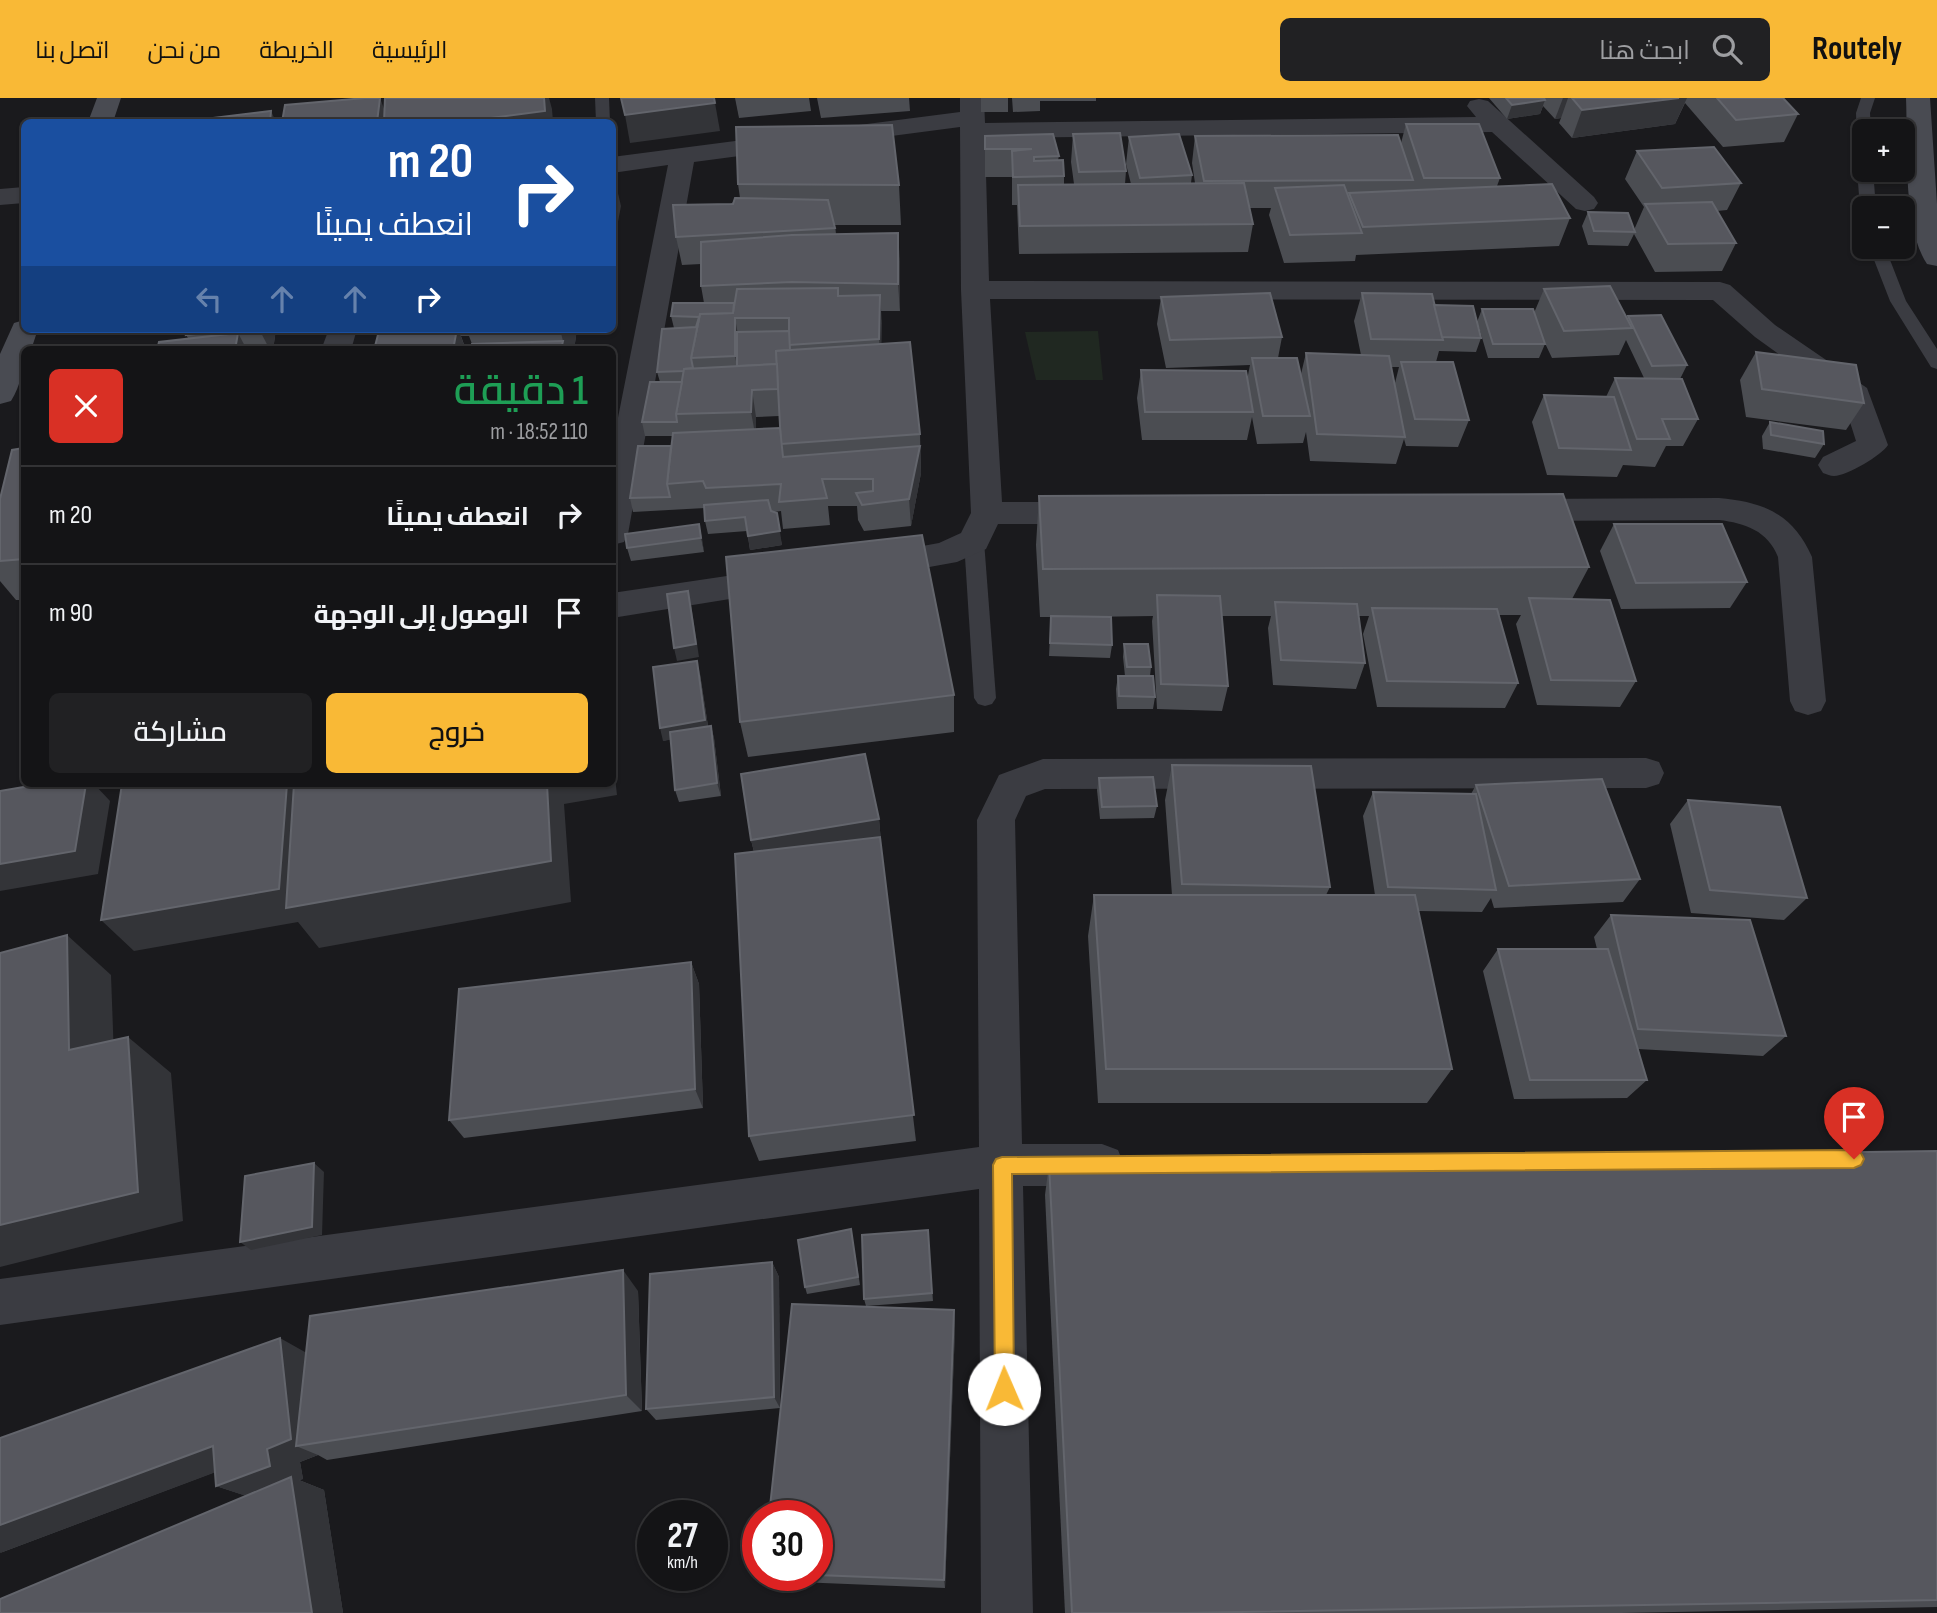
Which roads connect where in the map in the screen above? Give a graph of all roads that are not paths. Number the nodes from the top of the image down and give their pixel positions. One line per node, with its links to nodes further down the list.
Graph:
1 (109, 98): 8 (street)
2 (602, 98): 9 (lane)
3 (1472, 98): 11 (street)
4 (1868, 98): 10 (lane)
5 (1918, 98): 12 (street)
6 (1936, 98): 12 (street)
7 (973, 116): 11 (street); 13 (street); 20 (street)
8 (102, 119)
9 (603, 119)
10 (1863, 119)
11 (1496, 124): 17 (street)
12 (1918, 139): 18 (street)
13 (683, 154): 14 (street); 27 (street)
14 (616, 164)
15 (21, 195): 16 (street)
16 (0, 197)
17 (1586, 203)
18 (1937, 258)
19 (1882, 259): 22 (lane)
20 (975, 290): 24 (street); 28 (street)
21 (23, 333): 23 (street)
22 (1937, 363)
23 (0, 394)
24 (1834, 465)
25 (1484, 510): 31 (street)
26 (1125, 512): 28 (street)
27 (616, 513)
28 (980, 527): 29 (street); 30 (lane)
29 (616, 605)
30 (985, 698)
31 (1808, 701)
32 (1646, 773): 34 (street)
33 (1142, 1164): 34 (street)
34 (1002, 1165): 35 (street); 36 (street)
35 (0, 1302)
36 (1007, 1613)

